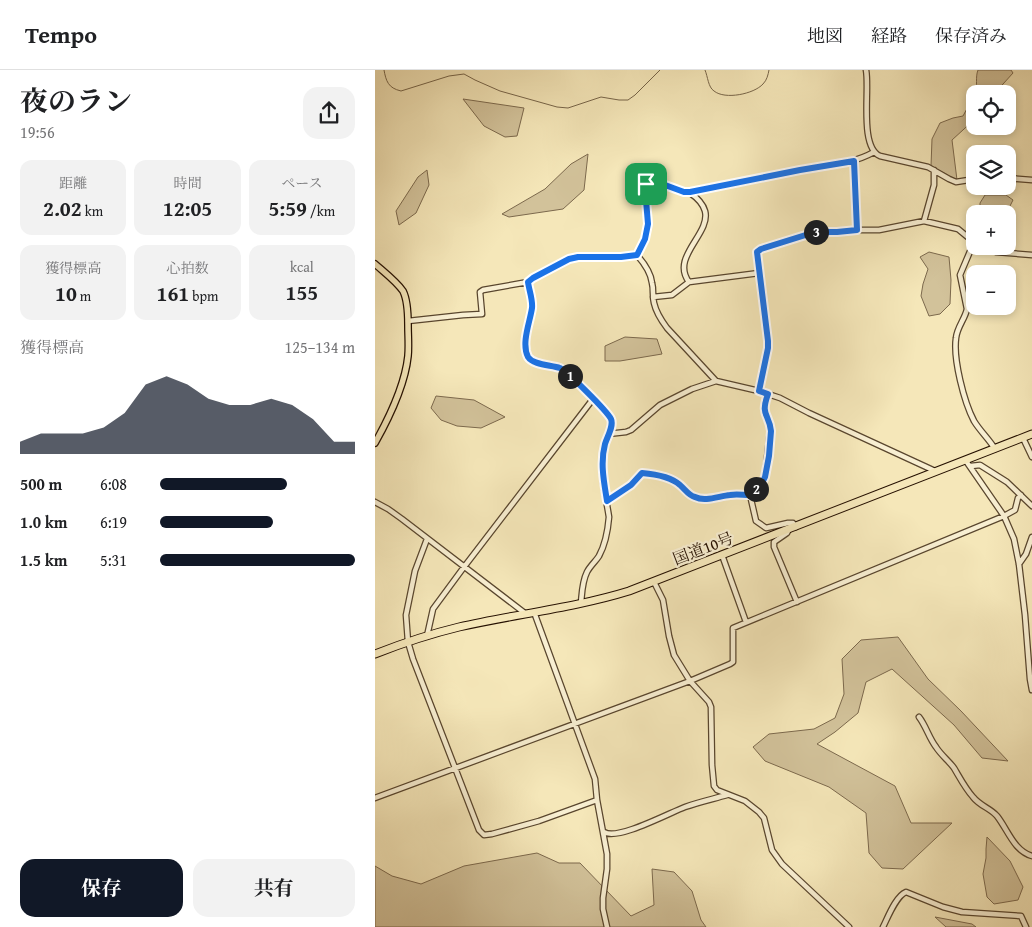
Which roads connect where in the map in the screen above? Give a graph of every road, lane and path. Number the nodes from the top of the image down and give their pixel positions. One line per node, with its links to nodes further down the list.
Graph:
1 (866, 70): 2 (street)
2 (874, 152): 3 (street); 4 (street)
3 (854, 161): 8 (street); 10 (street)
4 (934, 170): 7 (street); 9 (street)
5 (1016, 179): 6 (street)
6 (1032, 180)
7 (966, 181)
8 (690, 192): 13 (street); 19 (street)
9 (923, 221): 10 (street); 11 (street)
10 (857, 230): 17 (street)
11 (966, 236)
12 (1016, 254): 15 (street)
13 (637, 255): 18 (street); 20 (street)
14 (968, 255): 30 (street)
15 (1032, 255)
16 (375, 264): 21 (main road)
17 (759, 273): 19 (street); 23 (street)
18 (528, 282): 21 (street); 25 (street)
19 (689, 282): 20 (street)
20 (653, 297): 22 (street)
21 (408, 321): 29 (main road)
22 (716, 381): 23 (street); 26 (street)
23 (759, 391): 24 (street)
24 (768, 394): 33 (street); 34 (street)
25 (593, 399): 26 (street); 45 (street)
26 (608, 434): 36 (street)
27 (1032, 434): 28 (highway, 国道10号)
28 (1023, 438): 30 (highway, 国道10号); 31 (street)
29 (375, 443)
30 (995, 449): 32 (highway, 国道10号)
31 (1032, 457)
32 (969, 464): 33 (highway, 国道10号); 35 (street); 39 (street)
33 (936, 471): 40 (highway, 国道10号)
34 (750, 495): 36 (street); 40 (street)
35 (1021, 495): 38 (street); 39 (street)
36 (607, 501): 48 (street)
37 (375, 502): 42 (street)
38 (1032, 506)
39 (1004, 516): 44 (street); 47 (street)
40 (792, 528): 43 (highway, 国道10号); 47 (street)
41 (1032, 537): 44 (street)
42 (427, 539): 45 (street); 53 (street)
43 (722, 555): 46 (highway, 国道10号); 51 (street)
44 (1019, 564): 56 (street)
45 (464, 567): 50 (street); 52 (street)
46 (654, 582): 48 (highway, 国道10号); 55 (street)
47 (797, 602): 51 (street)
48 (581, 603): 49 (highway, 国道10号)
49 (534, 612): 50 (highway, 国道10号); 58 (street)
50 (525, 614): 52 (highway, 国道10号)
51 (745, 622): 55 (street)
52 (427, 636): 53 (highway, 国道10号)
53 (408, 642): 54 (highway, 国道10号); 59 (street)
54 (375, 654)
55 (690, 681): 58 (street); 60 (street)
56 (1032, 690)
57 (919, 717): 64 (street)
58 (575, 724): 59 (street); 62 (street)
59 (455, 768): 61 (street); 62 (street)
60 (728, 794): 63 (street); 66 (street)
61 (375, 798)
62 (597, 800): 63 (street)
63 (604, 832): 65 (street)
64 (1032, 856)
65 (607, 927)
66 (849, 927)
67 (883, 927): 68 (street)
68 (1026, 927)

